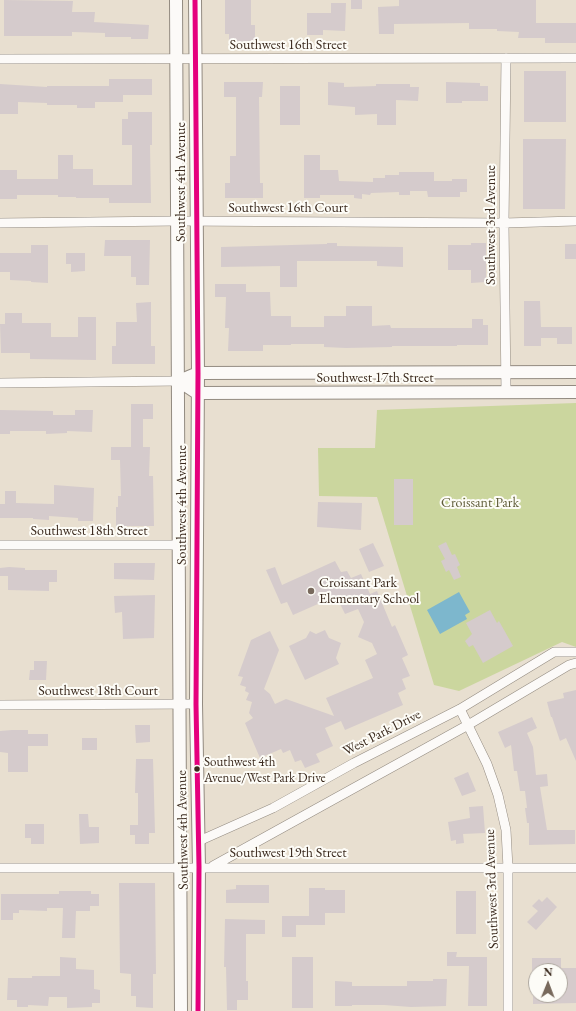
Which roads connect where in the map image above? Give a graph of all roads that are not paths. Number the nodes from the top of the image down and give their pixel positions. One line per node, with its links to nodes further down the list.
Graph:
1 (176, 0): 6 (main road, Southwest 4th Avenue)
2 (196, 0): 7 (main road, Southwest 4th Avenue)
3 (506, 58): 4 (street, Southwest 16th Street); 7 (street, Southwest 16th Street); 12 (street, Southwest 3rd Avenue)
4 (576, 58)
5 (0, 60): 6 (street, Southwest 16th Street)
6 (177, 60): 7 (street, Southwest 16th Street); 8 (main road, Southwest 4th Avenue)
7 (196, 60): 10 (main road, Southwest 4th Avenue)
8 (177, 221): 10 (street, Southwest 16th Court); 11 (street, Southwest 16th Court); 16 (main road, Southwest 4th Avenue)
9 (576, 221): 12 (street, Southwest 16th Court)
10 (196, 222): 12 (street, Southwest 16th Court); 15 (main road, Southwest 4th Avenue)
11 (0, 223)
12 (504, 223): 13 (street, Southwest 3rd Avenue)
13 (505, 372): 14 (main road, Southwest 17th Street); 15 (main road, Southwest 17th Street); 18 (street, Southwest 3rd Avenue)
14 (576, 372)
15 (198, 373): 16 (main road, Southwest 17th Street); 20 (main road, Southwest 4th Avenue)
16 (179, 381): 17 (street, Southwest 17th Street); 20 (main road); 22 (main road, Southwest 4th Avenue)
17 (0, 383)
18 (506, 392): 19 (main road, Southwest 17th Street); 20 (main road, Southwest 17th Street)
19 (576, 392)
20 (197, 393): 26 (main road, Southwest 4th Avenue)
21 (0, 545): 22 (street, Southwest 18th Street)
22 (179, 545): 25 (main road, Southwest 4th Avenue)
23 (576, 652): 28 (street, West Park Drive)
24 (576, 663): 29 (street)
25 (180, 704): 26 (street, Southwest 18th Court); 27 (street, Southwest 18th Court); 31 (main road, Southwest 4th Avenue)
26 (196, 704): 30 (main road, Southwest 4th Avenue)
27 (0, 705)
28 (460, 709): 29 (street, Southwest 3rd Avenue); 30 (street, West Park Drive)
29 (468, 725): 33 (street); 35 (street, Southwest 3rd Avenue)
30 (199, 841): 32 (main road, Southwest 4th Avenue)
31 (180, 867): 32 (street, Southwest 19th Street); 34 (street, Southwest 19th Street); 37 (main road, Southwest 4th Avenue)
32 (199, 867): 33 (street, Southwest 19th Street); 38 (main road, Southwest 4th Avenue)
33 (212, 867): 35 (street, Southwest 19th Street)
34 (0, 868)
35 (508, 868): 36 (street, Southwest 19th Street); 39 (street, Southwest 3rd Avenue)
36 (576, 868)
37 (180, 1011)
38 (198, 1011)
39 (508, 1011)

